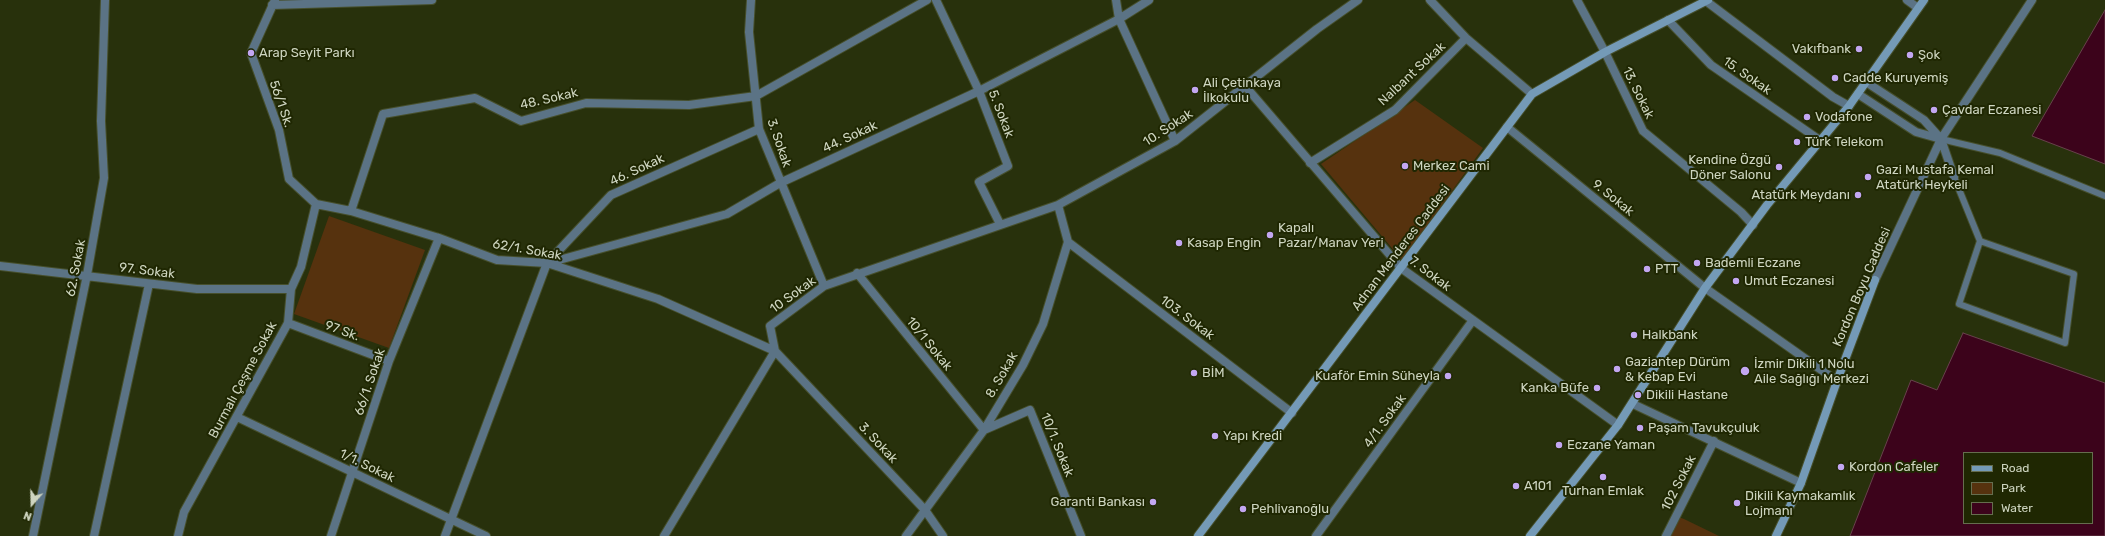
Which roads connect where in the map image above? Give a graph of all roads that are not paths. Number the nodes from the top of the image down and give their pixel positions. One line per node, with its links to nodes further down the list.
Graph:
1 (105, 0): 49 (street, 62. Sokak)
2 (432, 0): 15 (street)
3 (752, 0): 26 (street, 3. Sokak)
4 (927, 0): 26 (street)
5 (936, 0): 23 (street, 5. Sokak)
6 (1116, 0): 17 (street)
7 (1149, 0): 17 (street, 44. Sokak)
8 (1358, 0): 22 (street, 10. Sokak)
9 (1430, 0): 19 (street)
10 (1577, 0): 20 (street, 13. Sokak)
11 (1707, 0): 18 (main road, Adnan Menderes Caddesi); 27 (street)
12 (1907, 0): 16 (street)
13 (1924, 0): 16 (main road)
14 (2032, 0): 30 (street, Kordon Boyu Caddesi)
15 (272, 1): 37 (street, 56/1 Sk.)
16 (1918, 8): 21 (main road)
17 (1119, 19): 23 (street, 44. Sokak); 31 (street)
18 (1668, 20): 20 (main road, Adnan Menderes Caddesi); 32 (street, 15. Sokak)
19 (1466, 38): 24 (street); 33 (street, Nalbant Sokak)
20 (1605, 52): 24 (main road, Adnan Menderes Caddesi); 41 (street, 13. Sokak)
21 (1866, 82): 25 (main road); 30 (street)
22 (1246, 87): 31 (street, 10. Sokak); 33 (street, 7. Sokak)
23 (979, 91): 35 (street, 44. Sokak); 40 (street, 5. Sokak)
24 (1532, 94): 28 (main road, Adnan Menderes Caddesi)
25 (1858, 94): 27 (main road); 30 (street)
26 (756, 96): 29 (street, 3. Sokak); 39 (street, 48. Sokak)
27 (1849, 106): 32 (main road)
28 (1507, 127): 47 (main road, Adnan Menderes Caddesi); 54 (street, 9. Sokak)
29 (759, 129): 35 (street, 3. Sokak); 45 (street, 46. Sokak)
30 (1941, 139): 34 (street); 36 (lane); 50 (street, Kordon Boyu Caddesi)
31 (1175, 141): 38 (street, 10. Sokak)
32 (1821, 142): 41 (main road)
33 (1310, 163): 47 (street, 7. Sokak)
34 (1954, 177): 43 (lane)
35 (780, 182): 45 (street, 44. Sokak); 52 (street, 3. Sokak)
36 (2105, 196)
37 (316, 204): 39 (street, 62/1. Sokak); 53 (street, Burmalı Çeşme Sokak)
38 (1058, 205): 40 (street, 10 Sokak); 44 (street)
39 (351, 211): 42 (street, 62/1. Sokak)
40 (1000, 224): 48 (street, 10 Sokak)
41 (1753, 225): 54 (main road)
42 (439, 238): 45 (street, 62/1. Sokak); 58 (street, 66/1. Sokak)
43 (1980, 241): 43 (lane)
44 (1068, 242): 61 (street, 103. Sokak); 64 (street, 8. Sokak)
45 (547, 263): 57 (street, 62/1. Sokak); 69 (street)
46 (0, 266): 49 (street, 97. Sokak)
47 (1401, 268): 55 (street, 7. Sokak); 61 (main road, Adnan Menderes Caddesi)
48 (857, 273): 52 (street, 10 Sokak); 64 (street, 10/1 Sokak)
49 (87, 275): 51 (street, 97. Sokak); 70 (street, 62. Sokak)
50 (1875, 280): 59 (main road, Kordon Boyu Caddesi)
51 (149, 284): 53 (street, 97. Sokak); 71 (street)
52 (824, 286): 57 (street, 10 Sokak)
53 (291, 288): 56 (street, Burmalı Çeşme Sokak)
54 (1705, 288): 59 (street, 9. Sokak); 60 (main road)
55 (1473, 320): 63 (street, 7. Sokak); 81 (street, 4/1. Sokak)
56 (288, 323): 58 (street, 97 Sk.); 62 (street, Burmalı Çeşme Sokak)
57 (775, 351): 68 (street, 3. Sokak); 76 (street)
58 (389, 361): 66 (street, 66/1. Sokak)
59 (1837, 381): 67 (main road, Kordon Boyu Caddesi)
60 (1633, 404): 63 (main road); 65 (street)
61 (1292, 413): 80 (main road, Adnan Menderes Caddesi)
62 (237, 417): 66 (street, 1/1. Sokak); 72 (street, Burmalı Çeşme Sokak)
63 (1618, 425): 82 (main road)
64 (984, 430): 68 (street, 8. Sokak); 79 (street, 10/1. Sokak)
65 (1714, 441): 67 (street); 83 (street, 102 Sokak)
66 (353, 472): 69 (street, 1/1. Sokak); 73 (street, 66/1. Sokak)
67 (1801, 483): 84 (main road, Kordon Boyu Caddesi)
68 (925, 510): 77 (street, 8. Sokak); 78 (street, 3. Sokak)
69 (451, 520): 74 (street); 75 (street, 1/1. Sokak)
70 (33, 536)
71 (94, 536)
72 (178, 536)
73 (331, 536)
74 (445, 536)
75 (486, 536)
76 (664, 536)
77 (906, 536)
78 (943, 536)
79 (1081, 536)
80 (1198, 536)
81 (1316, 536)
82 (1530, 536)
83 (1666, 536)
84 (1776, 536)

